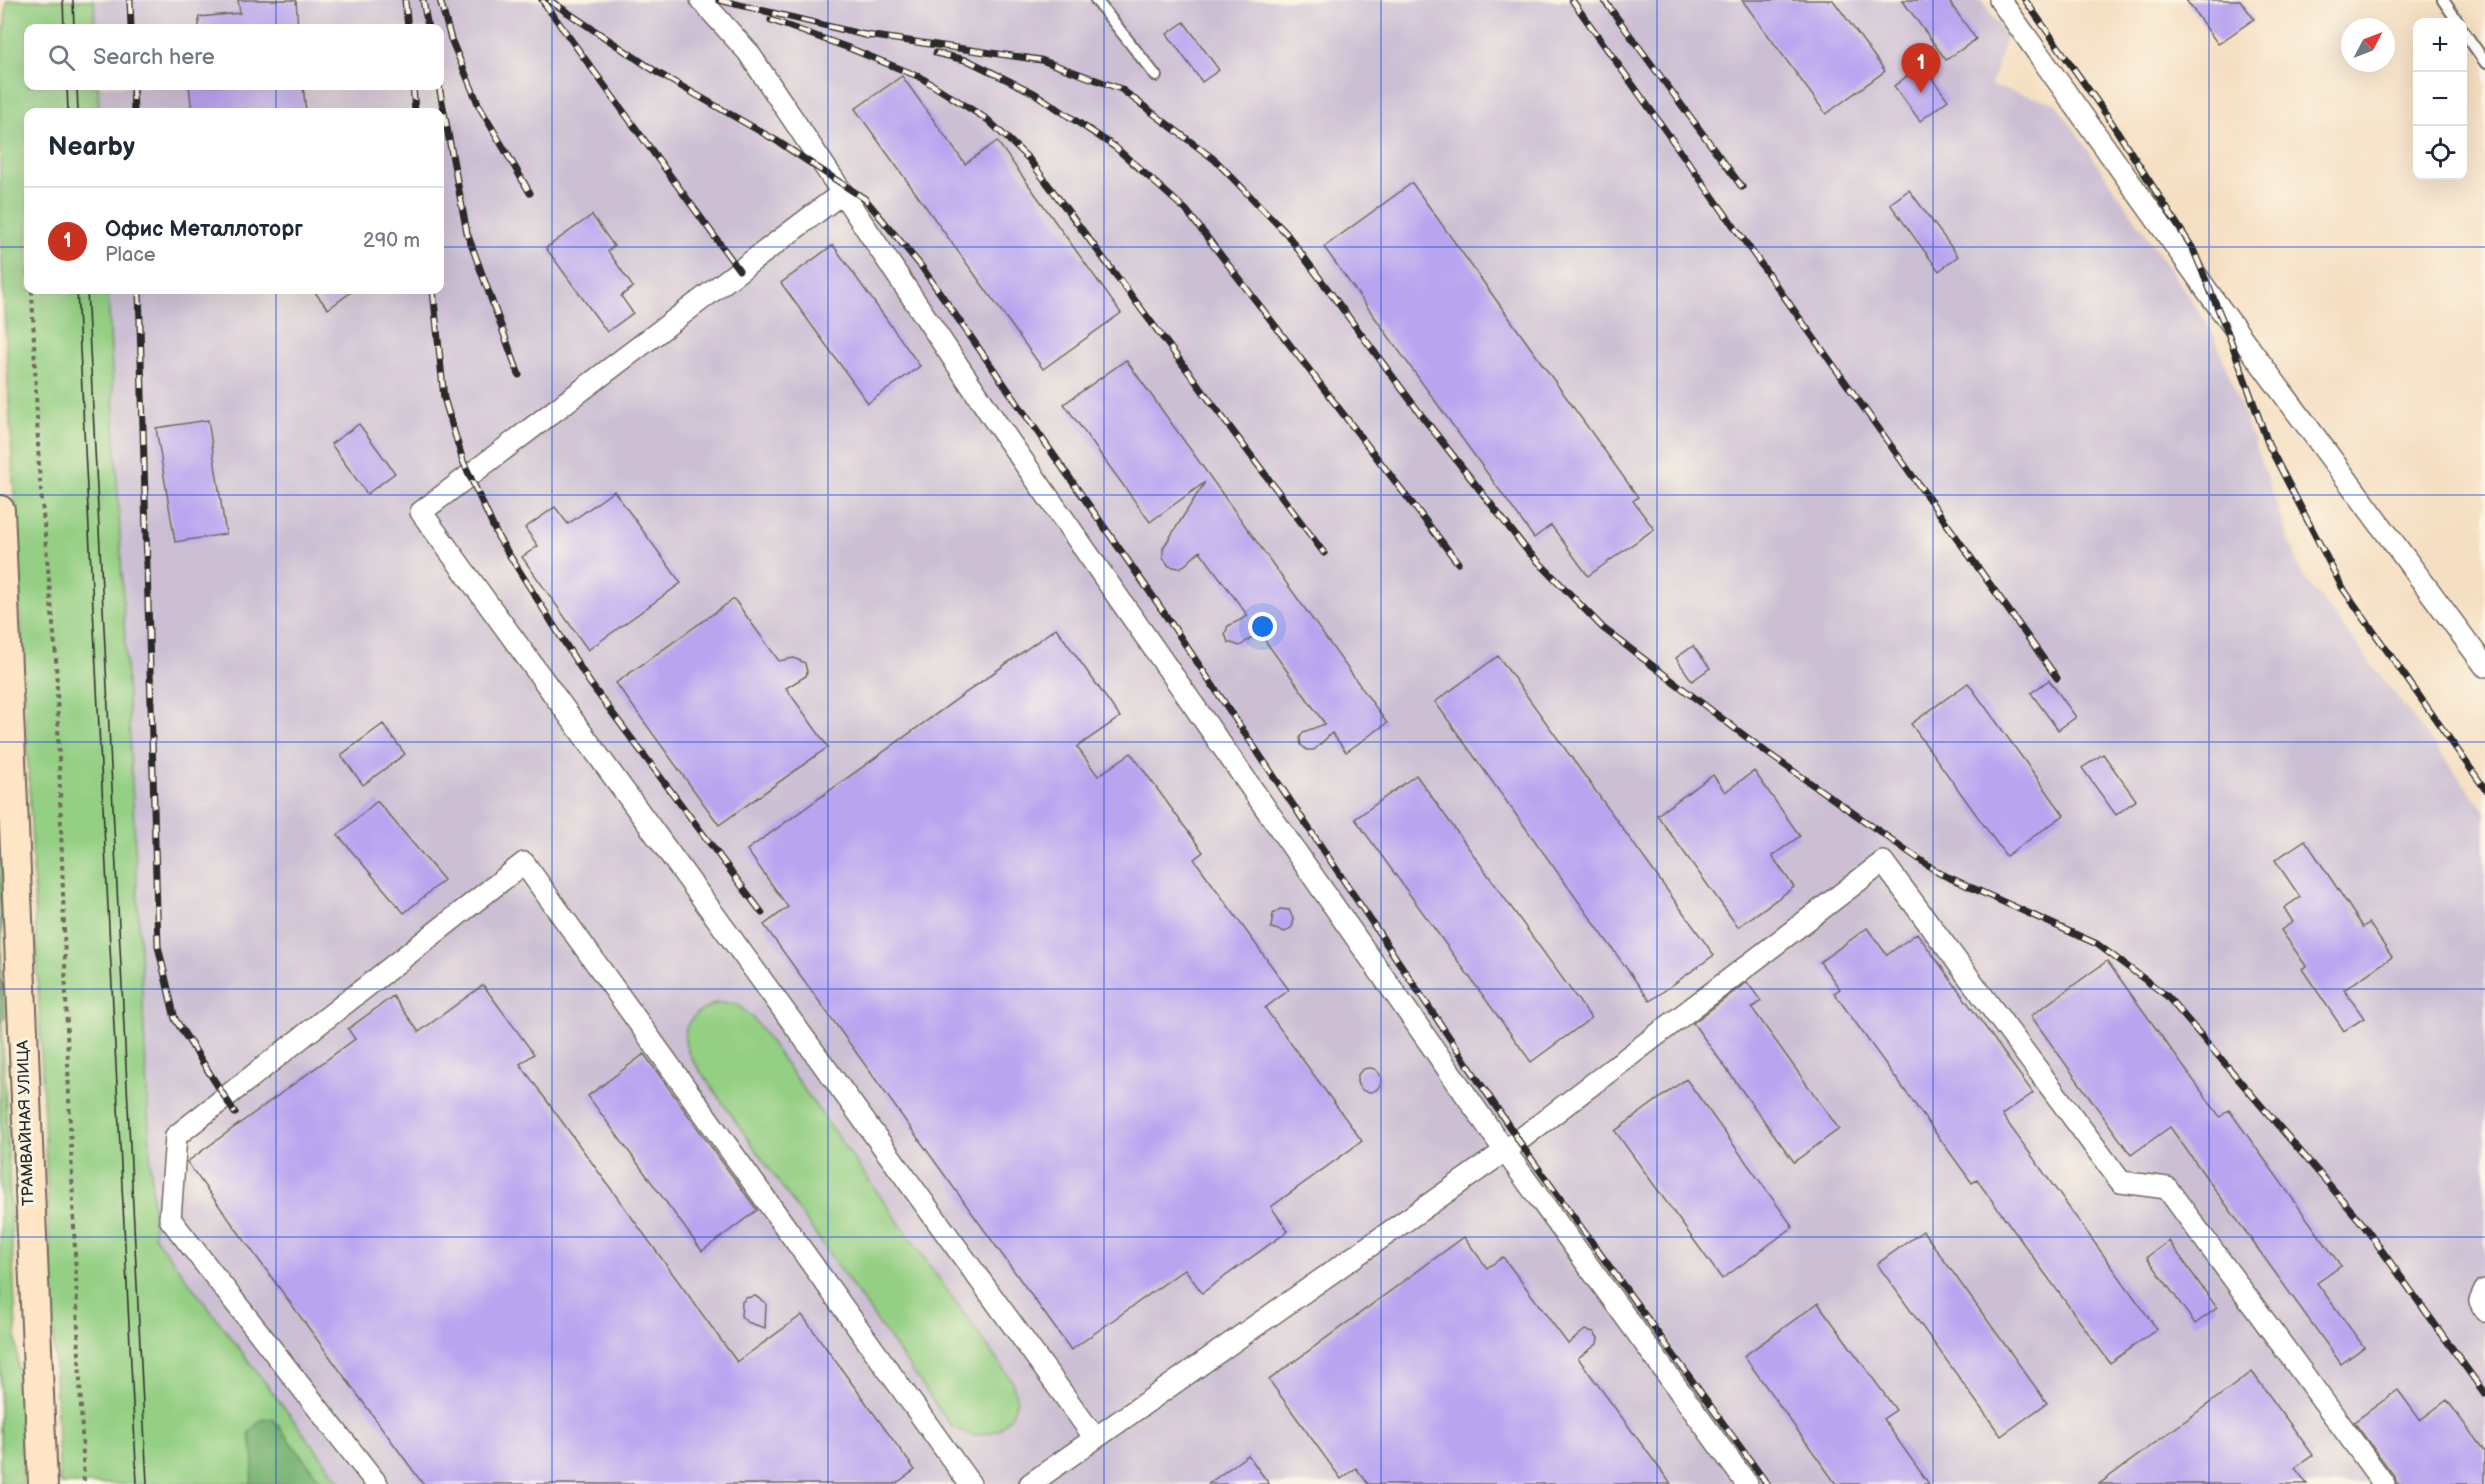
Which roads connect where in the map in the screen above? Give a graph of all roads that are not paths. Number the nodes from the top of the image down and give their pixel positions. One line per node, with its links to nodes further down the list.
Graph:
1 (701, 0): 9 (street)
2 (1096, 0): 8 (lane)
3 (2000, 0): 11 (street)
4 (2443, 0): 5 (lane)
5 (2455, 18)
6 (2467, 35): 7 (lane)
7 (2485, 62)
8 (1156, 76)
9 (842, 193): 12 (street); 15 (street)
10 (0, 510): 16 (main road, ТРАМВАЙНАЯ УЛИЦА)
11 (2485, 666)
12 (1505, 1151): 15 (street); 20 (street); 21 (street)
13 (2485, 1290): 14 (street)
14 (2485, 1311)
15 (1095, 1438): 19 (street)
16 (43, 1484)
17 (377, 1484): 18 (street)
18 (970, 1484)
19 (1030, 1484)
20 (1747, 1484)
21 (2384, 1484)

